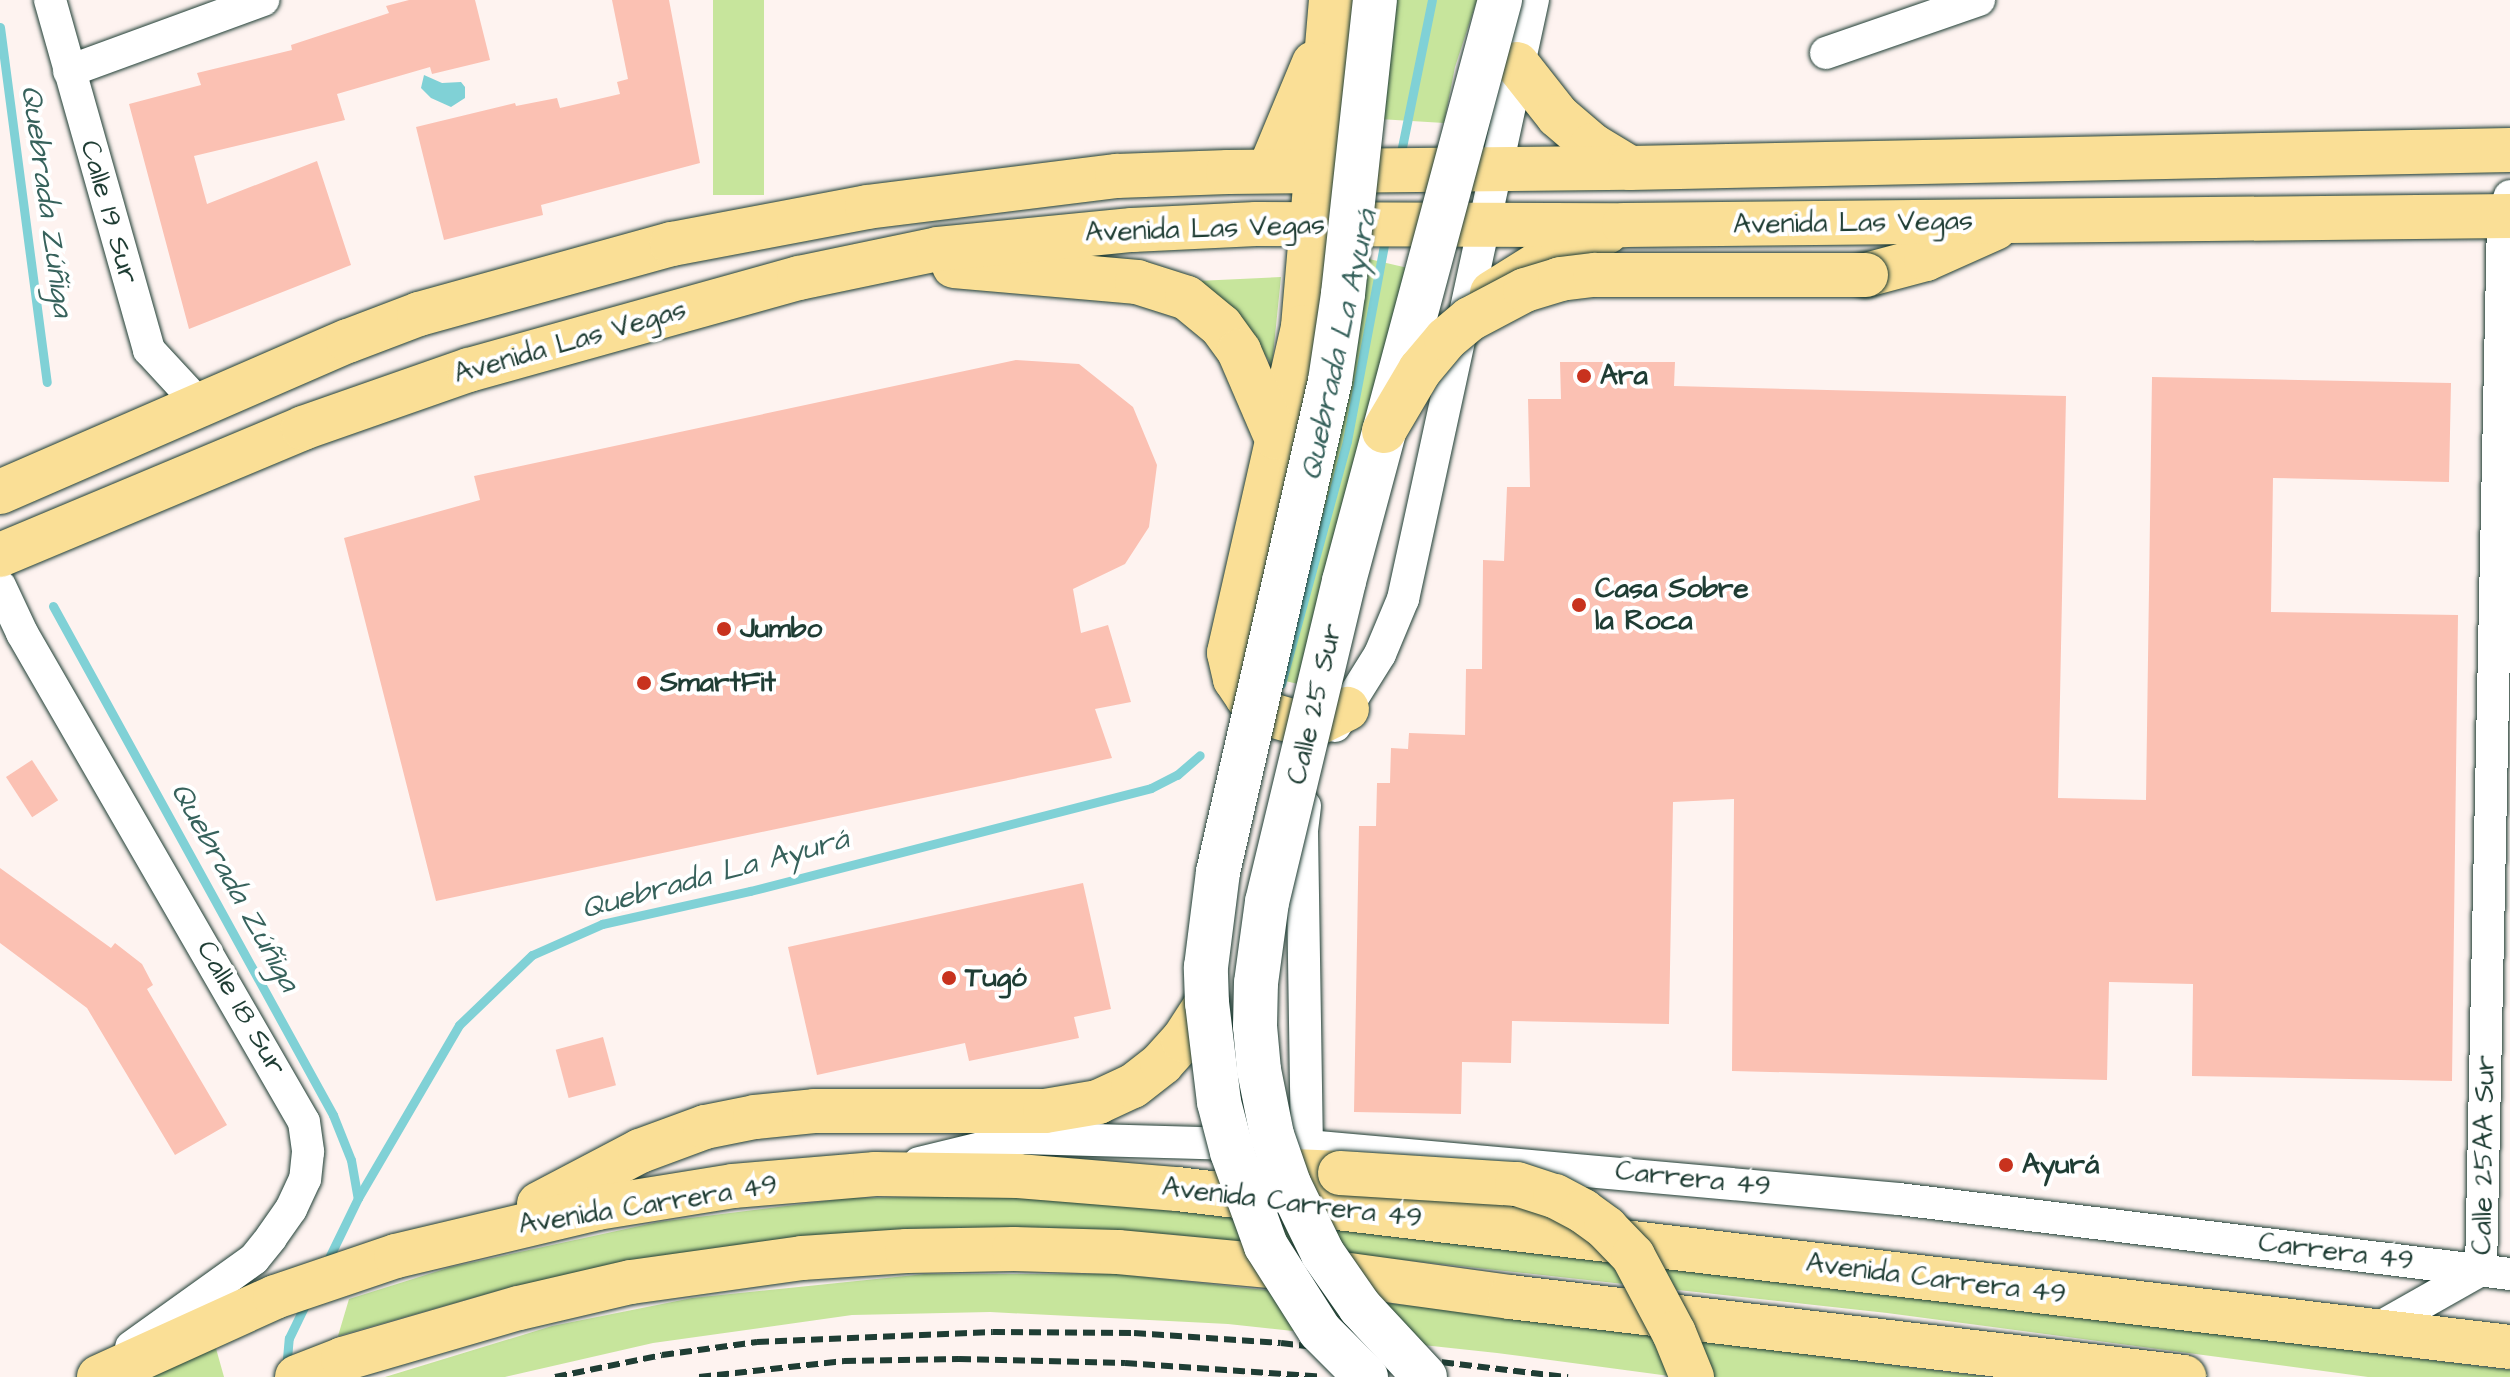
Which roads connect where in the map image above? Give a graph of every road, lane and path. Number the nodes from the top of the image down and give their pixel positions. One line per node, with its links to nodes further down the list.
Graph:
1 (50, 0): 10 (street, Calle 19 Sur)
2 (263, 0): 10 (street)
3 (1375, 0): 30 (main road, Calle 25 Sur, bridge)
4 (1500, 0): 24 (main road, Calle 25 Sur, bridge)
5 (1533, 0): 9 (street, Calle 25 Sur)
6 (1979, 0): 8 (street)
7 (1330, 13): 14 (main road); 15 (main road)
8 (1826, 53)
9 (1517, 64): 12 (main road); 13 (street, Calle 25 Sur)
10 (69, 71): 23 (street, Calle 19 Sur)
11 (2510, 150): 12 (main road, Avenida Las Vegas)
12 (1630, 168): 13 (main road, Avenida Las Vegas)
13 (1495, 170): 15 (main road, Avenida Las Vegas); 19 (street, Calle 25 Sur)
14 (1269, 171): 15 (main road, Avenida Las Vegas); 23 (main road, Avenida Las Vegas)
15 (1318, 171): 18 (main road)
16 (2508, 209): 17 (main road, Avenida Las Vegas); 34 (street, Calle 25AA Sur)
17 (2008, 221): 20 (main road, Avenida Las Vegas); 24 (main road, bridge)
18 (1314, 224): 19 (main road, Avenida Las Vegas); 21 (main road, Avenida Las Vegas); 25 (main road)
19 (1484, 225): 20 (main road, Avenida Las Vegas); 22 (street, Calle 25 Sur)
20 (1624, 225): 22 (main road)
21 (876, 261): 25 (main road); 27 (main road, Avenida Las Vegas)
22 (1465, 313): 29 (street, Calle 25 Sur)
23 (200, 405): 26 (main road, Avenida Las Vegas)
24 (1384, 431): 41 (main road, Calle 25 Sur, bridge)
25 (1276, 437): 29 (main road)
26 (0, 492)
27 (0, 555)
28 (0, 586): 37 (street, Calle 18 Sur)
29 (1347, 709): 31 (street, Calle 25 Sur)
30 (1207, 1003): 33 (main road); 40 (main road, Calle 25 Sur, bridge)
31 (1323, 1160): 32 (main road); 34 (street, Carrera 49); 42 (main road, bridge)
32 (875, 1174): 33 (main road, Avenida Carrera 49); 35 (main road, Avenida Carrera 49)
33 (474, 1236): 38 (main road, Avenida Carrera 49)
34 (2496, 1272): 35 (street, Calle 25AA Sur)
35 (2373, 1331): 36 (main road, Avenida Carrera 49)
36 (2510, 1347)
37 (90, 1377)
38 (99, 1377)
39 (297, 1377): 43 (main road)
40 (1366, 1377)
41 (1425, 1377)
42 (1692, 1377)
43 (2184, 1377)

